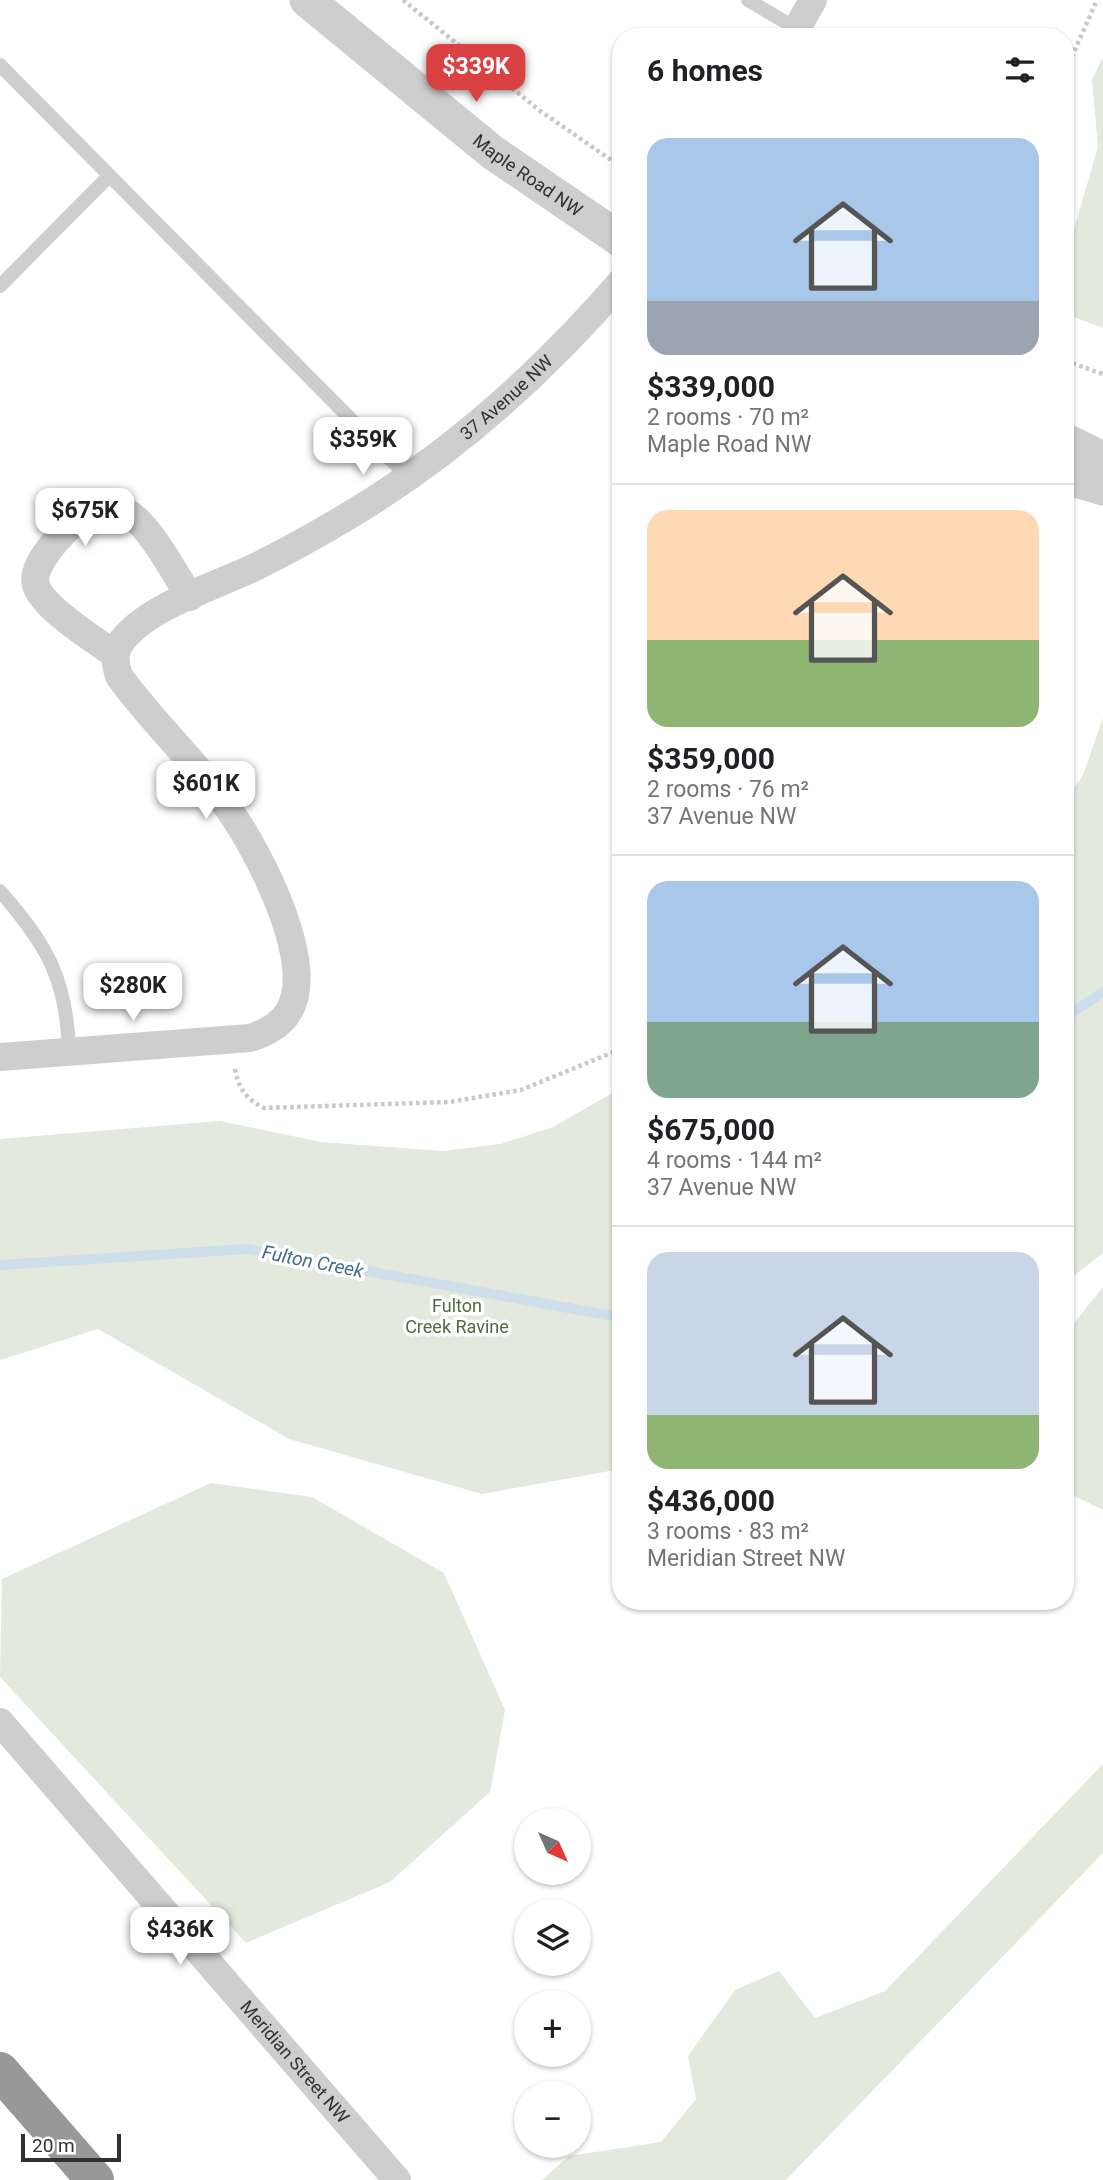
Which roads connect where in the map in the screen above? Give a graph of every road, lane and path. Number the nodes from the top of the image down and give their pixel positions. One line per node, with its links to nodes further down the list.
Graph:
1 (307, 0): 12 (street, Maple Road NW)
2 (403, 0): 10 (path)
3 (748, 0): 6 (lane)
4 (813, 0): 7 (street)
5 (1097, 0): 8 (path)
6 (787, 28)
7 (797, 28)
8 (1074, 52)
9 (0, 65): 11 (lane)
10 (612, 161)
11 (109, 176): 13 (lane); 19 (lane)
12 (612, 234)
13 (0, 286)
14 (612, 292): 19 (street, 37 Avenue NW)
15 (1074, 364): 16 (path)
16 (1103, 374)
17 (1074, 445): 18 (street)
18 (1103, 459)
19 (408, 477): 22 (street, 37 Avenue NW)
20 (1074, 479): 21 (street)
21 (1103, 488)
22 (191, 597): 23 (street, 37 Avenue NW); 23 (street)
23 (115, 655): 25 (street)
24 (0, 891): 25 (lane)
25 (69, 1052): 27 (street)
26 (612, 1053): 28 (path)
27 (0, 1057)
28 (234, 1066)
29 (0, 1722): 32 (street, Meridian Street NW)
30 (0, 2071): 31 (highway)
31 (95, 2180)
32 (397, 2180)

